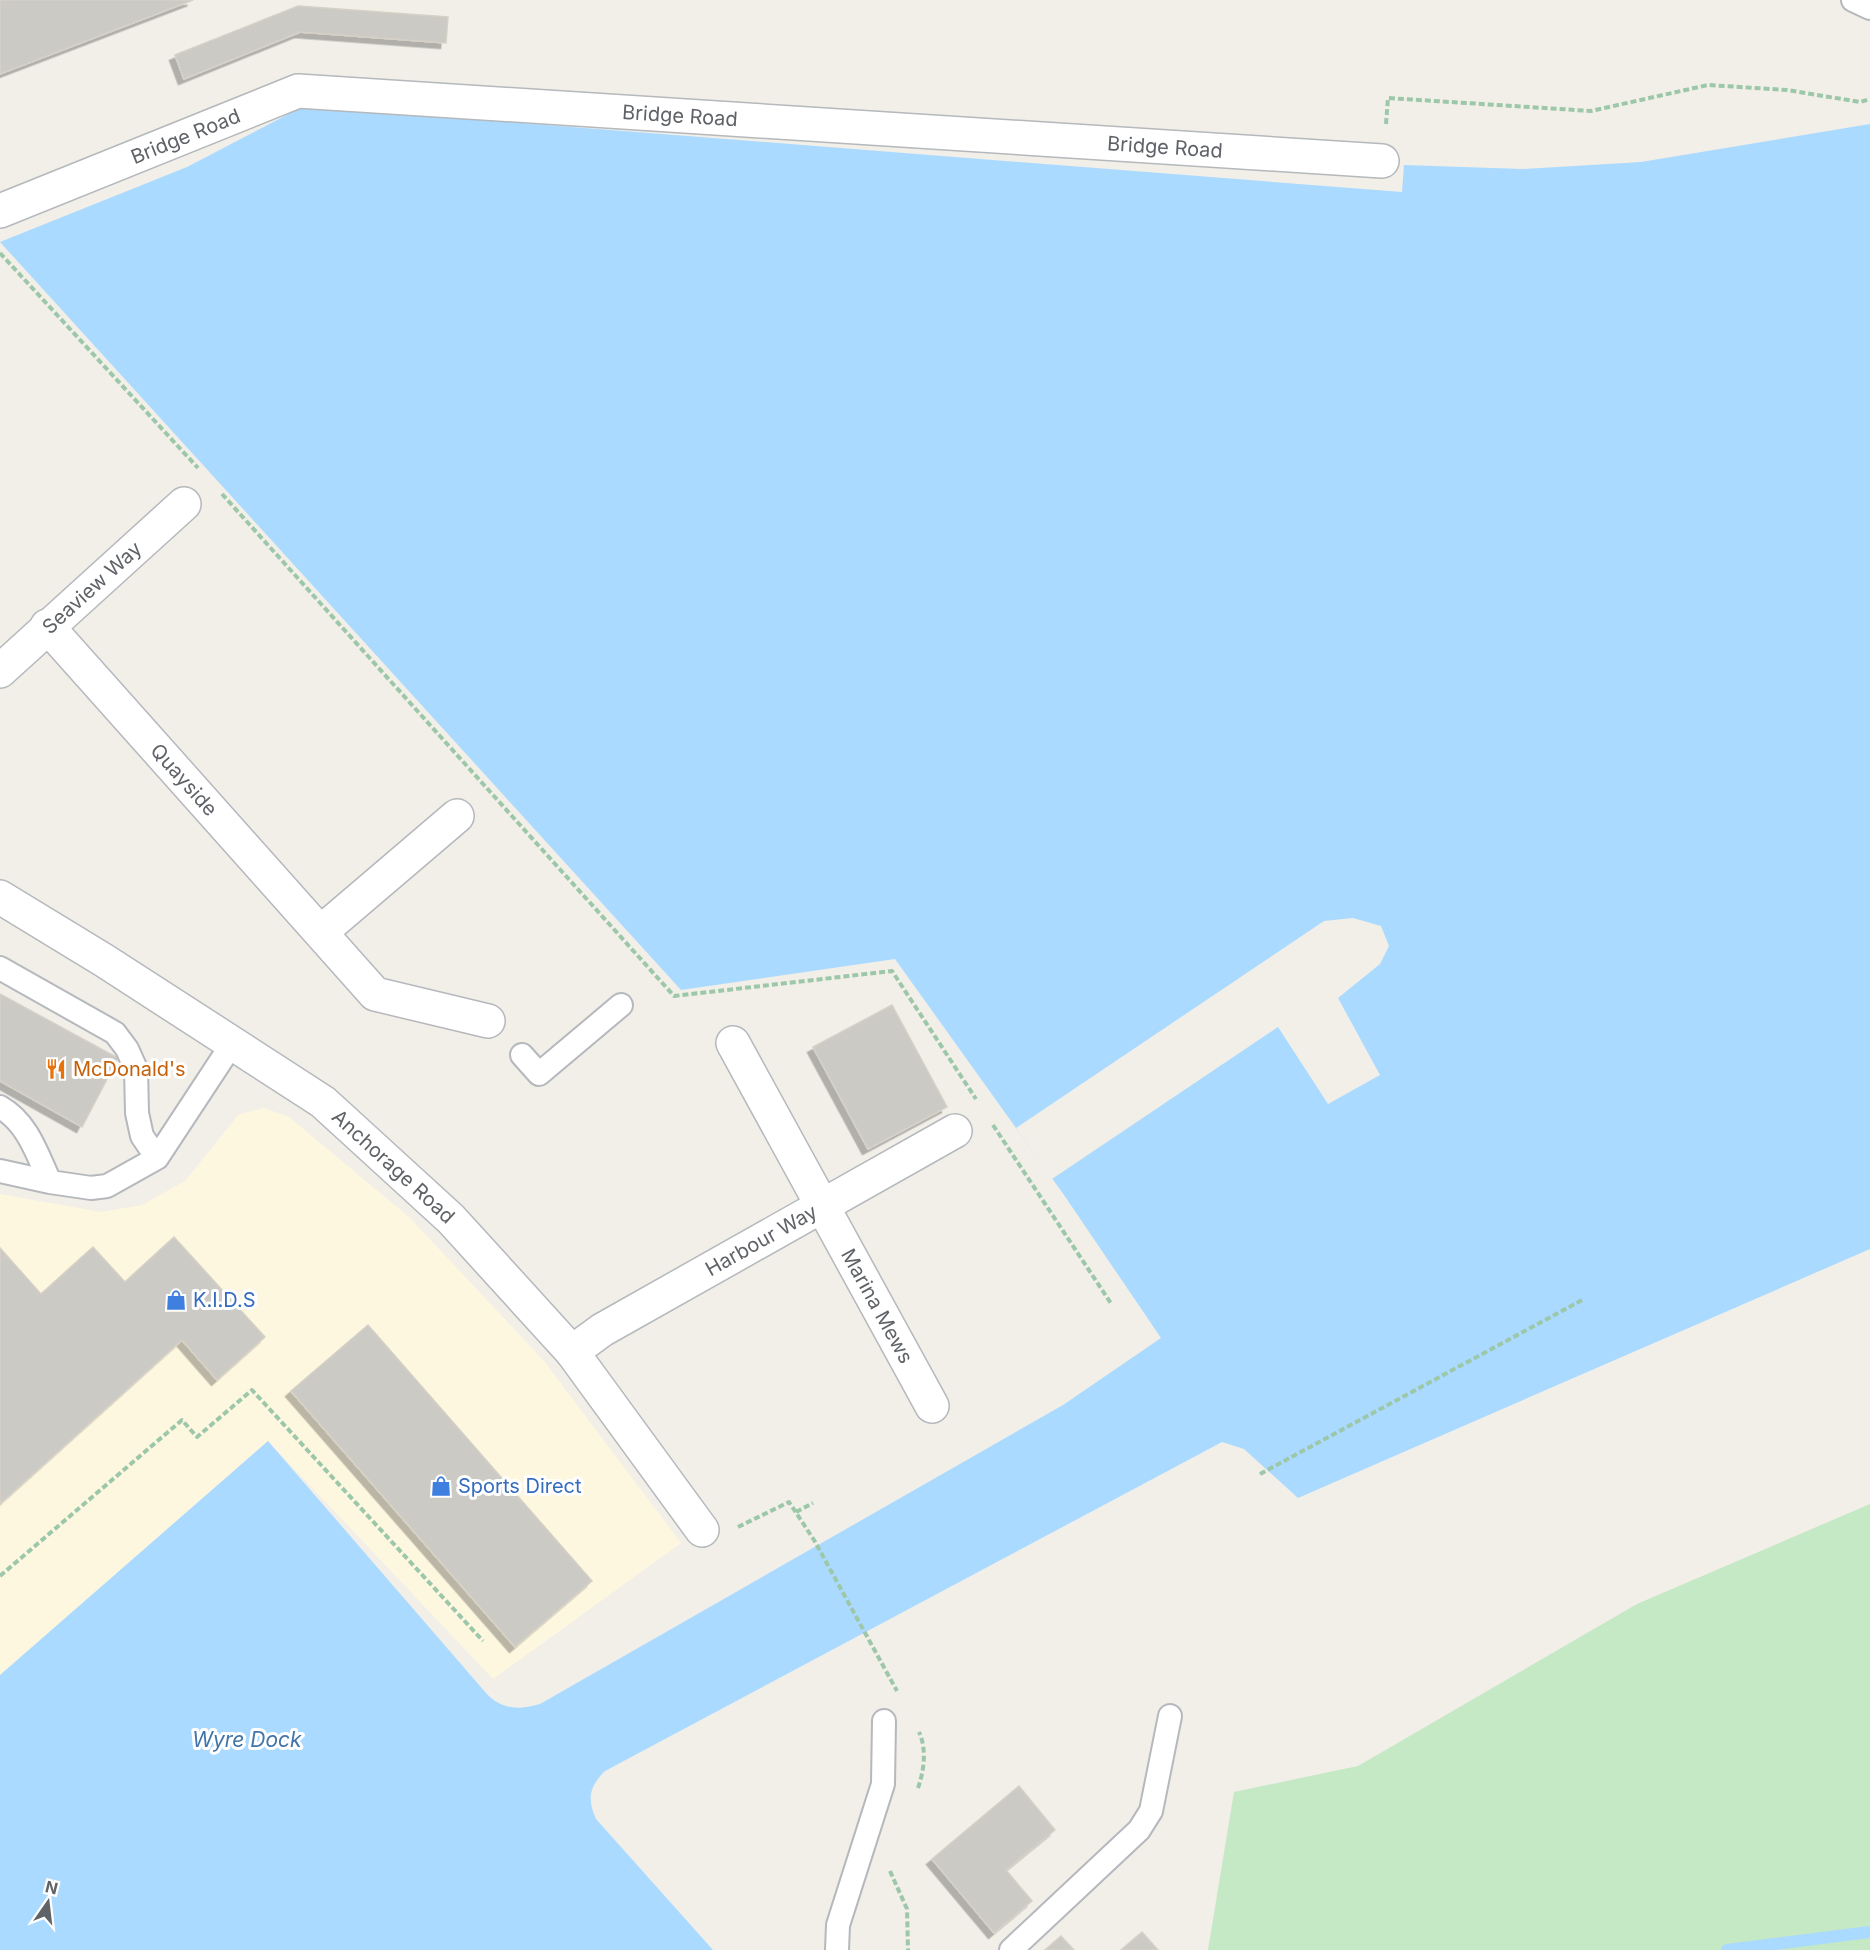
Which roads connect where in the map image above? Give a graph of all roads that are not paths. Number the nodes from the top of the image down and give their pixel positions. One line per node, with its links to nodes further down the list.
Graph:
1 (1853, 0): 2 (lane)
2 (1870, 8)
3 (1382, 161): 4 (street, Bridge Road)
4 (0, 211)
5 (184, 504): 6 (street, Seaview Way)
6 (47, 626): 7 (street, Seaview Way); 10 (street, Quayside)
7 (0, 671)
8 (457, 816): 10 (street)
9 (0, 897): 15 (street, Anchorage Road)
10 (321, 932): 13 (street, Quayside)
11 (0, 968): 19 (lane)
12 (621, 1005): 16 (lane)
13 (488, 1021)
14 (733, 1043): 22 (street, Marina Mews)
15 (232, 1044): 19 (lane); 23 (street, Anchorage Road)
16 (522, 1055)
17 (0, 1107): 21 (lane)
18 (955, 1131): 22 (street, Harbour Way)
19 (157, 1158): 21 (lane)
20 (0, 1170): 21 (lane)
21 (50, 1182)
22 (824, 1206): 23 (street, Harbour Way); 24 (street, Marina Mews)
23 (572, 1352): 25 (street, Anchorage Road)
24 (932, 1406)
25 (702, 1530)
26 (1170, 1716): 29 (lane)
27 (884, 1721): 28 (lane)
28 (837, 1950)
29 (1011, 1950)

